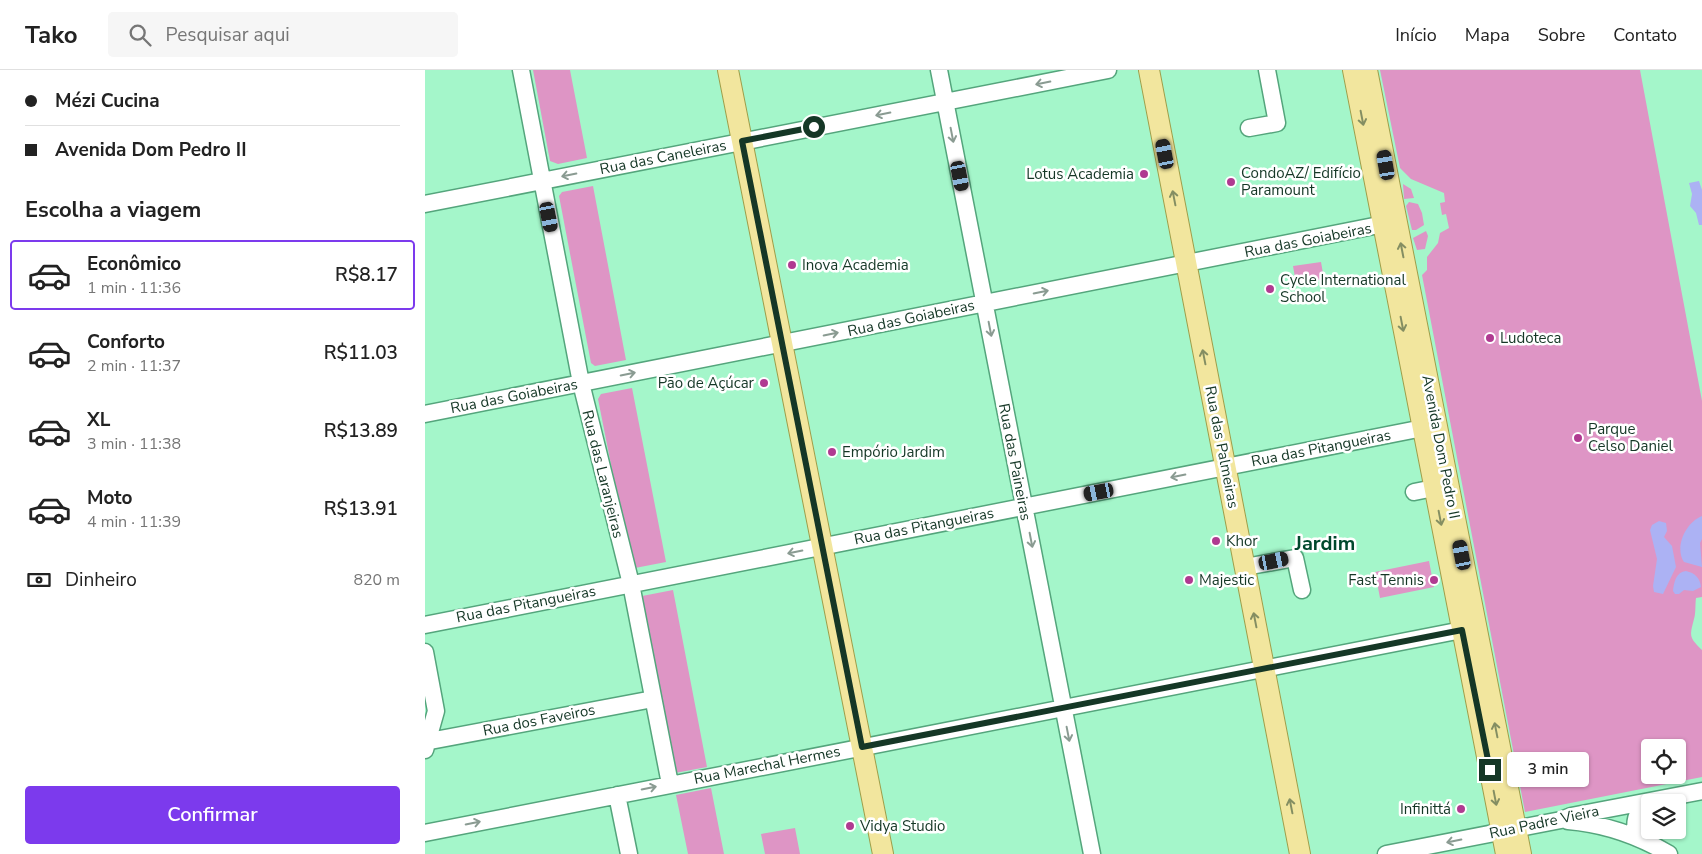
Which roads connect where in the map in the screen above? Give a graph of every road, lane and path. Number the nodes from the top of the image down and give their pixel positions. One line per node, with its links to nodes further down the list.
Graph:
1 (521, 70): 12 (street, Rua das Laranjeiras)
2 (728, 70): 11 (main road)
3 (939, 70): 9 (street, Rua das Paineiras)
4 (1108, 70): 9 (street, Rua das Caneleiras, one-way to 9)
5 (1149, 70): 15 (main road, Rua das Palmeiras, one-way to 5)
6 (1267, 70): 10 (street)
7 (1353, 70): 14 (main road, Avenida Dom Pedro II, one-way to 14)
8 (1367, 70): 14 (main road, Avenida Dom Pedro II)
9 (945, 102): 11 (street, Rua das Caneleiras, one-way to 11); 16 (street, Rua das Paineiras, one-way to 16)
10 (1249, 128)
11 (742, 141): 12 (street, Rua das Caneleiras, one-way to 12); 17 (main road)
12 (542, 181): 13 (street, Rua das Caneleiras); 18 (street, Rua das Laranjeiras)
13 (425, 204)
14 (1390, 223): 15 (street, Rua das Goiabeiras); 20 (main road, Avenida Dom Pedro II, one-way to 20); 46 (main road, Avenida Dom Pedro II, one-way to 14)
15 (1186, 264): 16 (street, Rua das Goiabeiras, one-way to 15); 21 (main road, Rua das Palmeiras, one-way to 15)
16 (985, 303): 17 (street, Rua das Goiabeiras, one-way to 16); 24 (street, Rua das Paineiras, one-way to 24)
17 (783, 344): 18 (street, Rua das Goiabeiras, one-way to 17); 25 (main road)
18 (581, 383): 19 (street, Rua das Goiabeiras); 27 (street, Rua das Laranjeiras)
19 (425, 414)
20 (1423, 428): 21 (street, Rua das Pitangueiras); 22 (main road, Avenida Dom Pedro II)
21 (1225, 467): 24 (street, Rua das Pitangueiras, one-way to 24); 26 (main road, Rua das Palmeiras)
22 (1435, 488): 23 (street); 30 (main road, Avenida Dom Pedro II, one-way to 30)
23 (1414, 492)
24 (1024, 506): 25 (street, Rua das Pitangueiras); 34 (street, Rua das Paineiras, one-way to 34)
25 (823, 546): 27 (street, Rua das Pitangueiras, one-way to 27); 36 (main road)
26 (1245, 567): 28 (street); 32 (main road, Rua das Palmeiras, one-way to 26)
27 (631, 584): 29 (street, Rua das Pitangueiras); 33 (street, Rua das Laranjeiras)
28 (1302, 590)
29 (425, 625)
30 (1462, 630): 32 (street, Rua Marechal Hermes); 46 (main road, Avenida Dom Pedro II, one-way to 46)
31 (425, 652): 35 (street)
32 (1264, 668): 34 (street, Rua Marechal Hermes); 52 (main road, Rua das Palmeiras, one-way to 32)
33 (653, 699): 35 (street, Rua dos Faveiros); 37 (street, Rua das Laranjeiras)
34 (1063, 707): 36 (street, Rua Marechal Hermes); 51 (street, Rua das Paineiras, one-way to 51)
35 (426, 744)
36 (862, 747): 37 (street, Rua Marechal Hermes); 50 (main road)
37 (670, 784): 40 (street, Rua Marechal Hermes, one-way to 37)
38 (1702, 791): 39 (street, Rua Padre Vieira)
39 (1686, 794)
40 (617, 795): 47 (street, Rua Marechal Hermes, one-way to 40); 49 (street)
41 (1641, 803): 42 (street, Rua Padre Vieira)
42 (1615, 807): 44 (street, Rua Padre Vieira); 45 (street)
43 (1641, 808): 48 (street)
44 (1561, 820): 45 (street); 46 (street, Rua Padre Vieira)
45 (1611, 828): 48 (street)
46 (1509, 830): 53 (street, Rua Padre Vieira, one-way to 53); 54 (main road, Avenida Dom Pedro II); 55 (main road, Avenida Dom Pedro II)
47 (425, 832)
48 (1637, 837): 56 (street)
49 (629, 854)
50 (883, 854)
51 (1092, 854)
52 (1300, 854)
53 (1386, 854)
54 (1506, 854)
55 (1521, 854)
56 (1669, 854)

